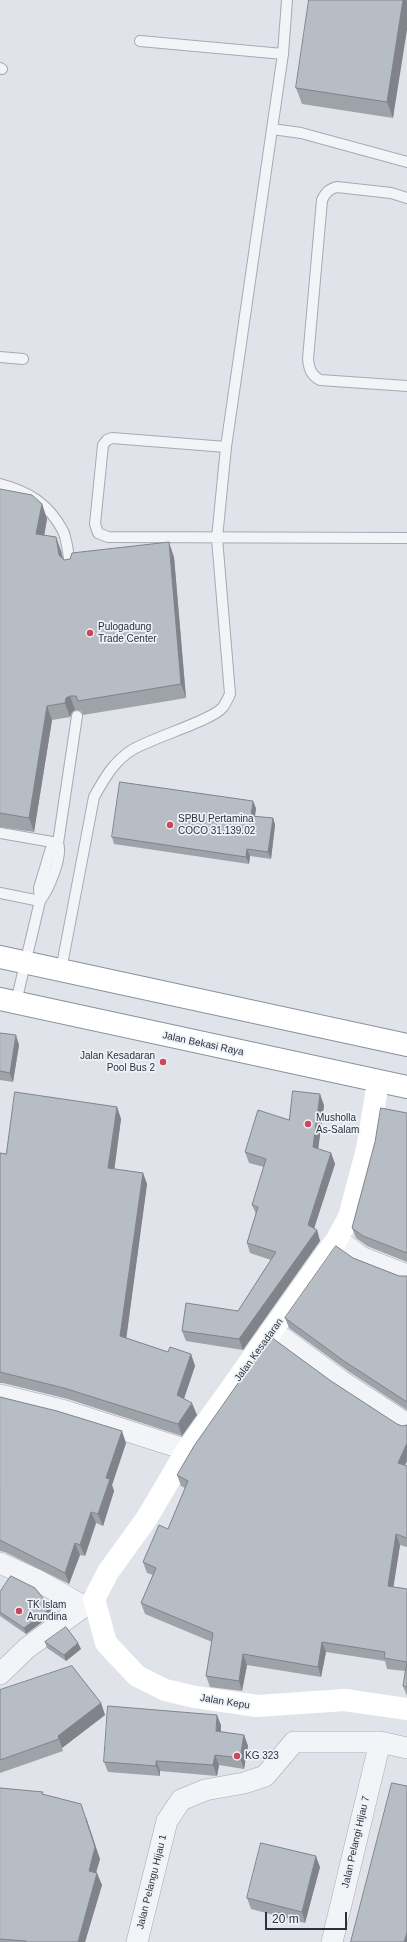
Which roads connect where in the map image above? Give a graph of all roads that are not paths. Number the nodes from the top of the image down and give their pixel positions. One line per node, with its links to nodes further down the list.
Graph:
1 (287, 0): 3 (lane)
2 (140, 41): 3 (lane)
3 (283, 54): 4 (lane)
4 (272, 130): 5 (lane); 10 (lane)
5 (407, 162)
6 (407, 198): 9 (lane)
7 (0, 357): 8 (lane)
8 (23, 359)
9 (407, 386)
10 (226, 447): 12 (lane); 12 (lane)
11 (0, 484): 14 (lane)
12 (217, 538): 13 (lane); 22 (lane)
13 (407, 538)
14 (71, 568)
15 (77, 716): 17 (lane)
16 (0, 833): 17 (lane)
17 (58, 842): 19 (lane)
18 (0, 893): 19 (lane)
19 (40, 901): 21 (lane)
20 (0, 957): 21 (main road)
21 (25, 962): 22 (main road); 23 (lane)
22 (61, 970): 24 (main road)
23 (8, 1001): 25 (main road, Jalan Bekasi Raya)
24 (407, 1045)
25 (378, 1082): 26 (main road, Jalan Bekasi Raya); 27 (main road, Jalan Kesadaran)
26 (407, 1087)
27 (337, 1239): 28 (street); 29 (main road, Jalan Kesadaran)
28 (407, 1275)
29 (273, 1330): 31 (street); 32 (main road, Jalan Kesadaran)
30 (0, 1395): 32 (street)
31 (407, 1424)
32 (187, 1450): 34 (main road, Jalan Kesadaran)
33 (0, 1563): 34 (street)
34 (88, 1603): 35 (street); 36 (main road, Jalan Kepu)
35 (0, 1674)
36 (407, 1709)
37 (380, 1742): 38 (street, Jalan Pelangu Hijau 1); 39 (street, Jalan Pelangu Hijau 1); 40 (street, Jalan Pelangi Hijau 7)
38 (407, 1748)
39 (137, 1942)
40 (332, 1942)

